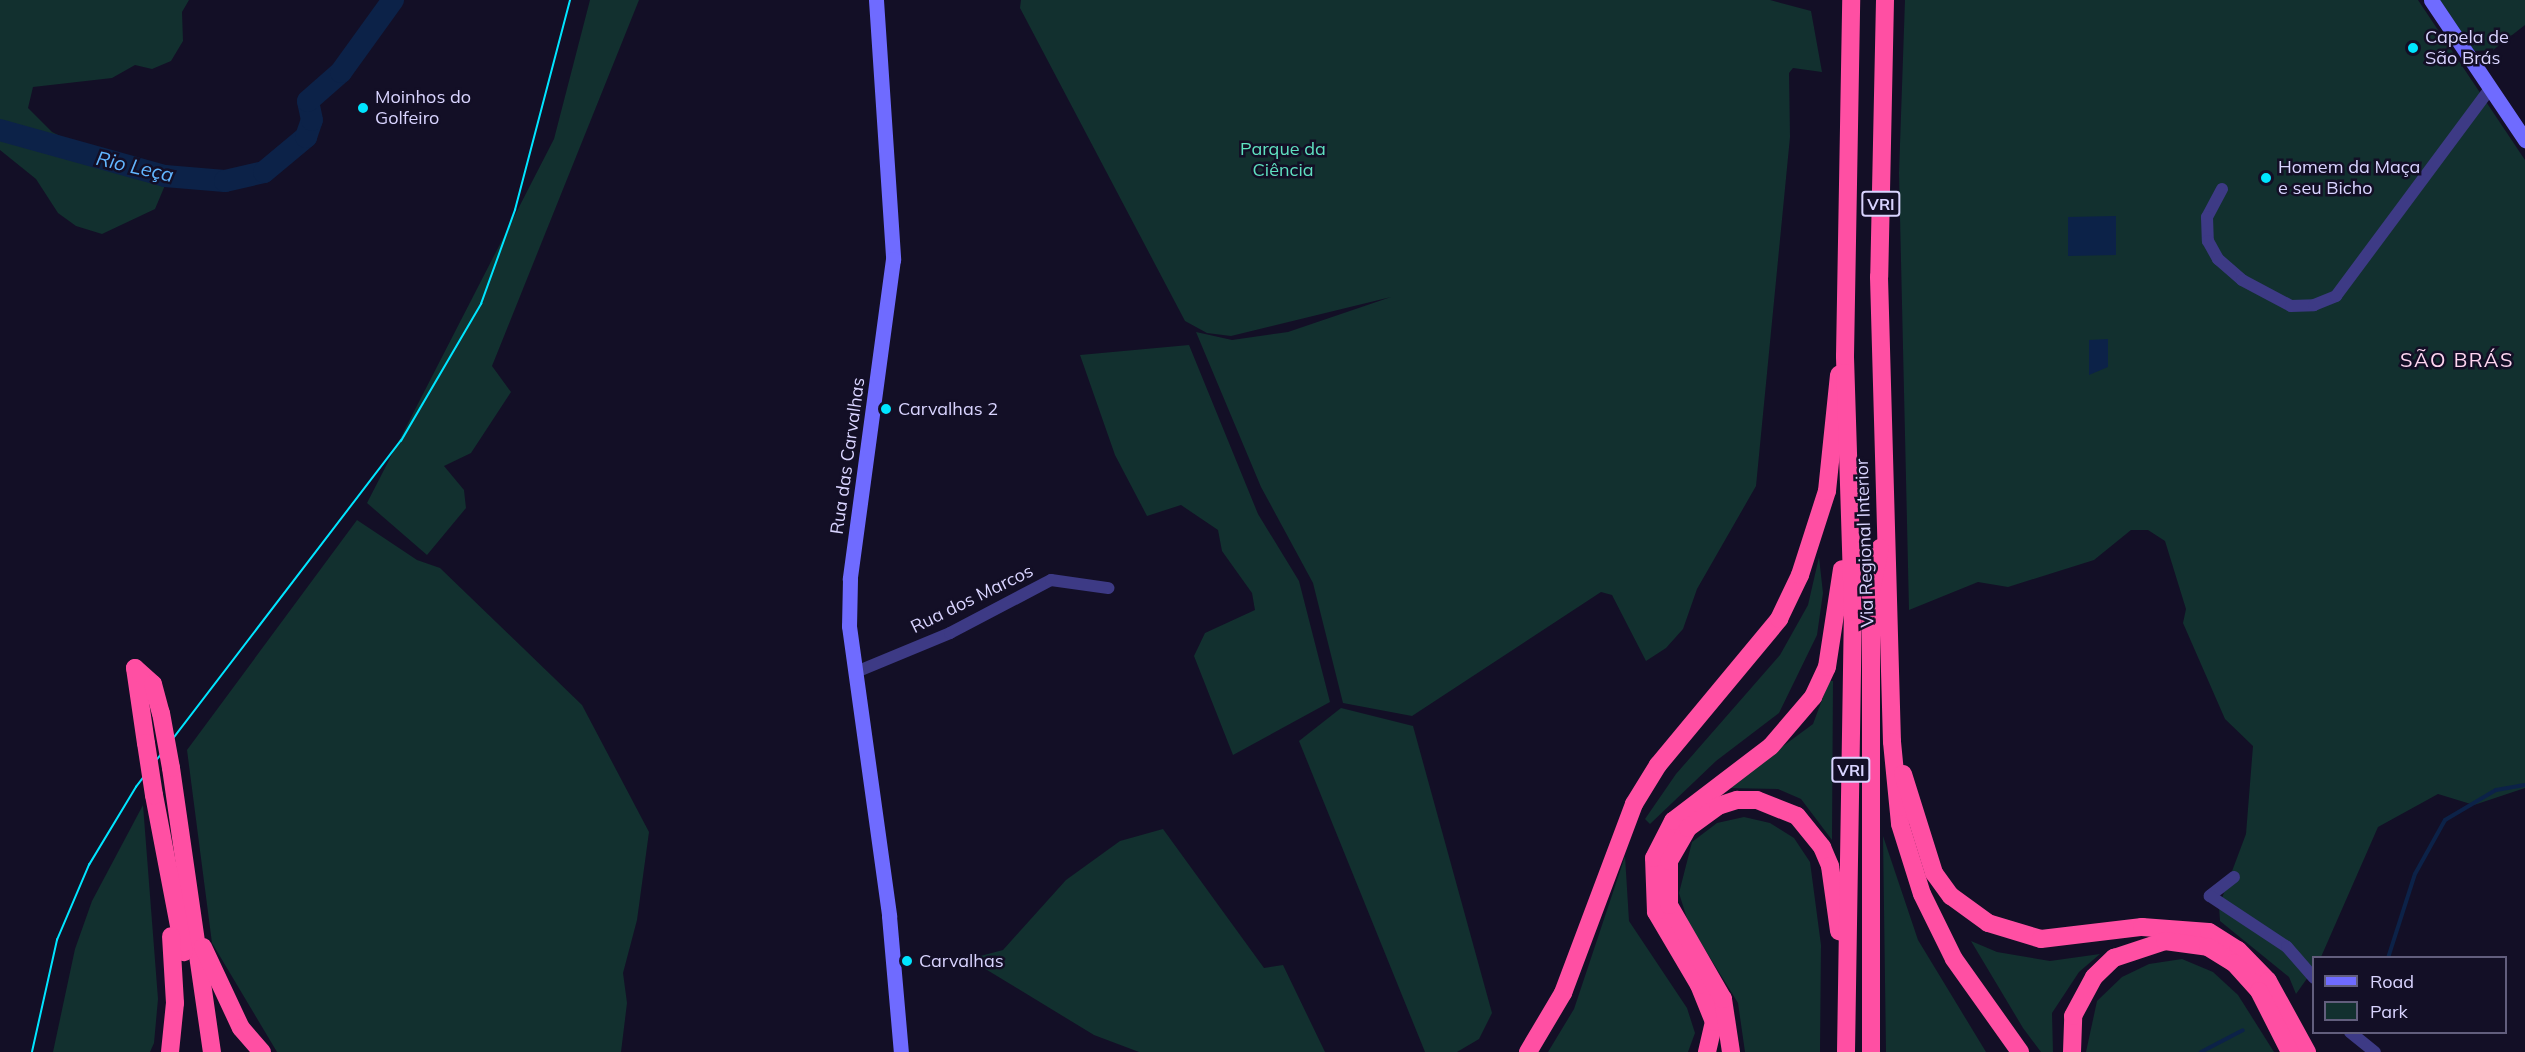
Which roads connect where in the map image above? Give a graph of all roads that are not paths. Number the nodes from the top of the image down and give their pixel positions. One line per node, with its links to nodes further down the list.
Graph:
1 (876, 0): 12 (street, Rua das Carvalhas)
2 (1851, 0): 8 (highway, Via Regional Interior / VRI)
3 (1885, 0): 9 (highway, Via Regional Interior / VRI)
4 (2431, 0): 5 (street)
5 (2490, 89): 6 (street); 7 (street)
6 (2525, 140)
7 (2222, 189)
8 (1845, 356): 10 (highway, Via Regional Interior / VRI); 24 (highway)
9 (1886, 518): 13 (highway, Via Regional Interior / VRI); 28 (highway)
10 (1848, 519): 17 (highway, Via Regional Interior / VRI); 25 (highway)
11 (1108, 588): 12 (street, Rua dos Marcos)
12 (856, 672): 19 (street, Rua das Carvalhas)
13 (1892, 742): 29 (highway, Via Regional Interior / VRI); 32 (highway)
14 (2234, 877): 16 (street)
15 (180, 894): 15 (highway, bridge); 20 (highway); 21 (highway); 22 (highway); 23 (highway)
16 (2312, 977)
17 (1846, 1021): 26 (highway); 27 (highway, Via Regional Interior / VRI)
18 (2352, 1034): 33 (street)
19 (901, 1050)
20 (171, 1052)
21 (199, 1052)
22 (212, 1052)
23 (262, 1052)
24 (1528, 1052)
25 (1707, 1052)
26 (1731, 1052)
27 (1846, 1052)
28 (1871, 1052)
29 (2020, 1052)
30 (2072, 1052): 31 (highway)
31 (2290, 1052)
32 (2307, 1052)
33 (2375, 1052)

